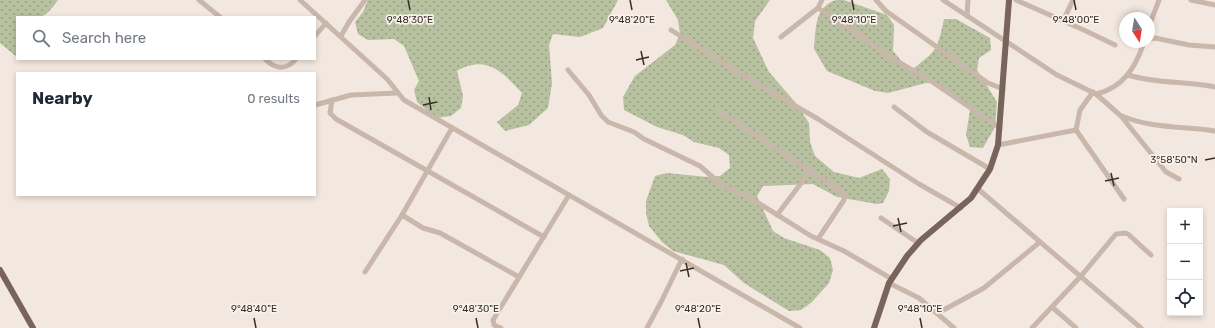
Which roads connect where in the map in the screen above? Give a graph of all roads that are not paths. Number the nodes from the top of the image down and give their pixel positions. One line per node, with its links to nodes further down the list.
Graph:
1 (199, 0): 16 (street)
2 (300, 0): 19 (street)
3 (365, 0): 22 (street)
4 (822, 0): 14 (street)
5 (876, 0): 34 (street)
6 (943, 0): 17 (street)
7 (968, 0): 17 (street)
8 (1009, 0): 25 (main road)
9 (1016, 0): 18 (street)
10 (1073, 0): 18 (street)
11 (1158, 0): 15 (street)
12 (1191, 0): 13 (street)
13 (1215, 5)
14 (818, 8): 23 (street); 43 (street)
15 (1154, 12)
16 (219, 16)
17 (967, 16): 25 (street)
18 (1064, 21): 26 (street)
19 (326, 23): 21 (street); 22 (street)
20 (671, 30): 54 (street)
21 (316, 35)
22 (341, 36): 35 (street)
23 (781, 37)
24 (1155, 38): 27 (street)
25 (1007, 42): 34 (main road); 36 (street)
26 (1115, 45)
27 (1215, 47)
28 (1142, 48): 32 (street)
29 (265, 60): 30 (street)
30 (295, 60)
31 (568, 70): 56 (street)
32 (1128, 75): 33 (street); 36 (street)
33 (1215, 87)
34 (1003, 89): 43 (main road)
35 (397, 92): 37 (street); 42 (street)
36 (1094, 93): 41 (street); 44 (street)
37 (332, 100): 38 (street); 47 (street)
38 (316, 105)
39 (894, 107): 49 (street)
40 (719, 112): 48 (street)
41 (1121, 116): 45 (street); 50 (street)
42 (452, 128): 47 (street); 52 (street)
43 (1000, 128): 46 (main road)
44 (1076, 130): 46 (street); 53 (street)
45 (1215, 131)
46 (998, 145): 49 (main road)
47 (427, 170): 55 (street); 58 (street)
48 (810, 170): 56 (street); 59 (street)
49 (990, 170): 51 (main road)
50 (1179, 179)
51 (978, 189): 54 (main road); 60 (street)
52 (569, 195): 58 (street); 63 (street)
53 (1124, 199)
54 (961, 208): 61 (main road)
55 (402, 215): 65 (street); 67 (street)
56 (777, 215): 59 (street)
57 (881, 218): 61 (street)
58 (544, 237): 67 (street)
59 (818, 239): 68 (street)
60 (1040, 242): 66 (street); 70 (street)
61 (918, 244): 68 (main road)
62 (1151, 255): 66 (street)
63 (682, 259): 73 (street); 74 (street)
64 (0, 270): 71 (main road)
65 (365, 272)
66 (1081, 276): 69 (street); 79 (street)
67 (519, 277): 72 (street)
68 (890, 281): 70 (street); 75 (main road)
69 (1052, 308): 77 (street); 78 (street)
70 (938, 313): 76 (street)
71 (33, 328)
72 (501, 328)
73 (646, 328)
74 (800, 328)
75 (874, 328)
76 (954, 328)
77 (1032, 328)
78 (1076, 328)
79 (1141, 328)

